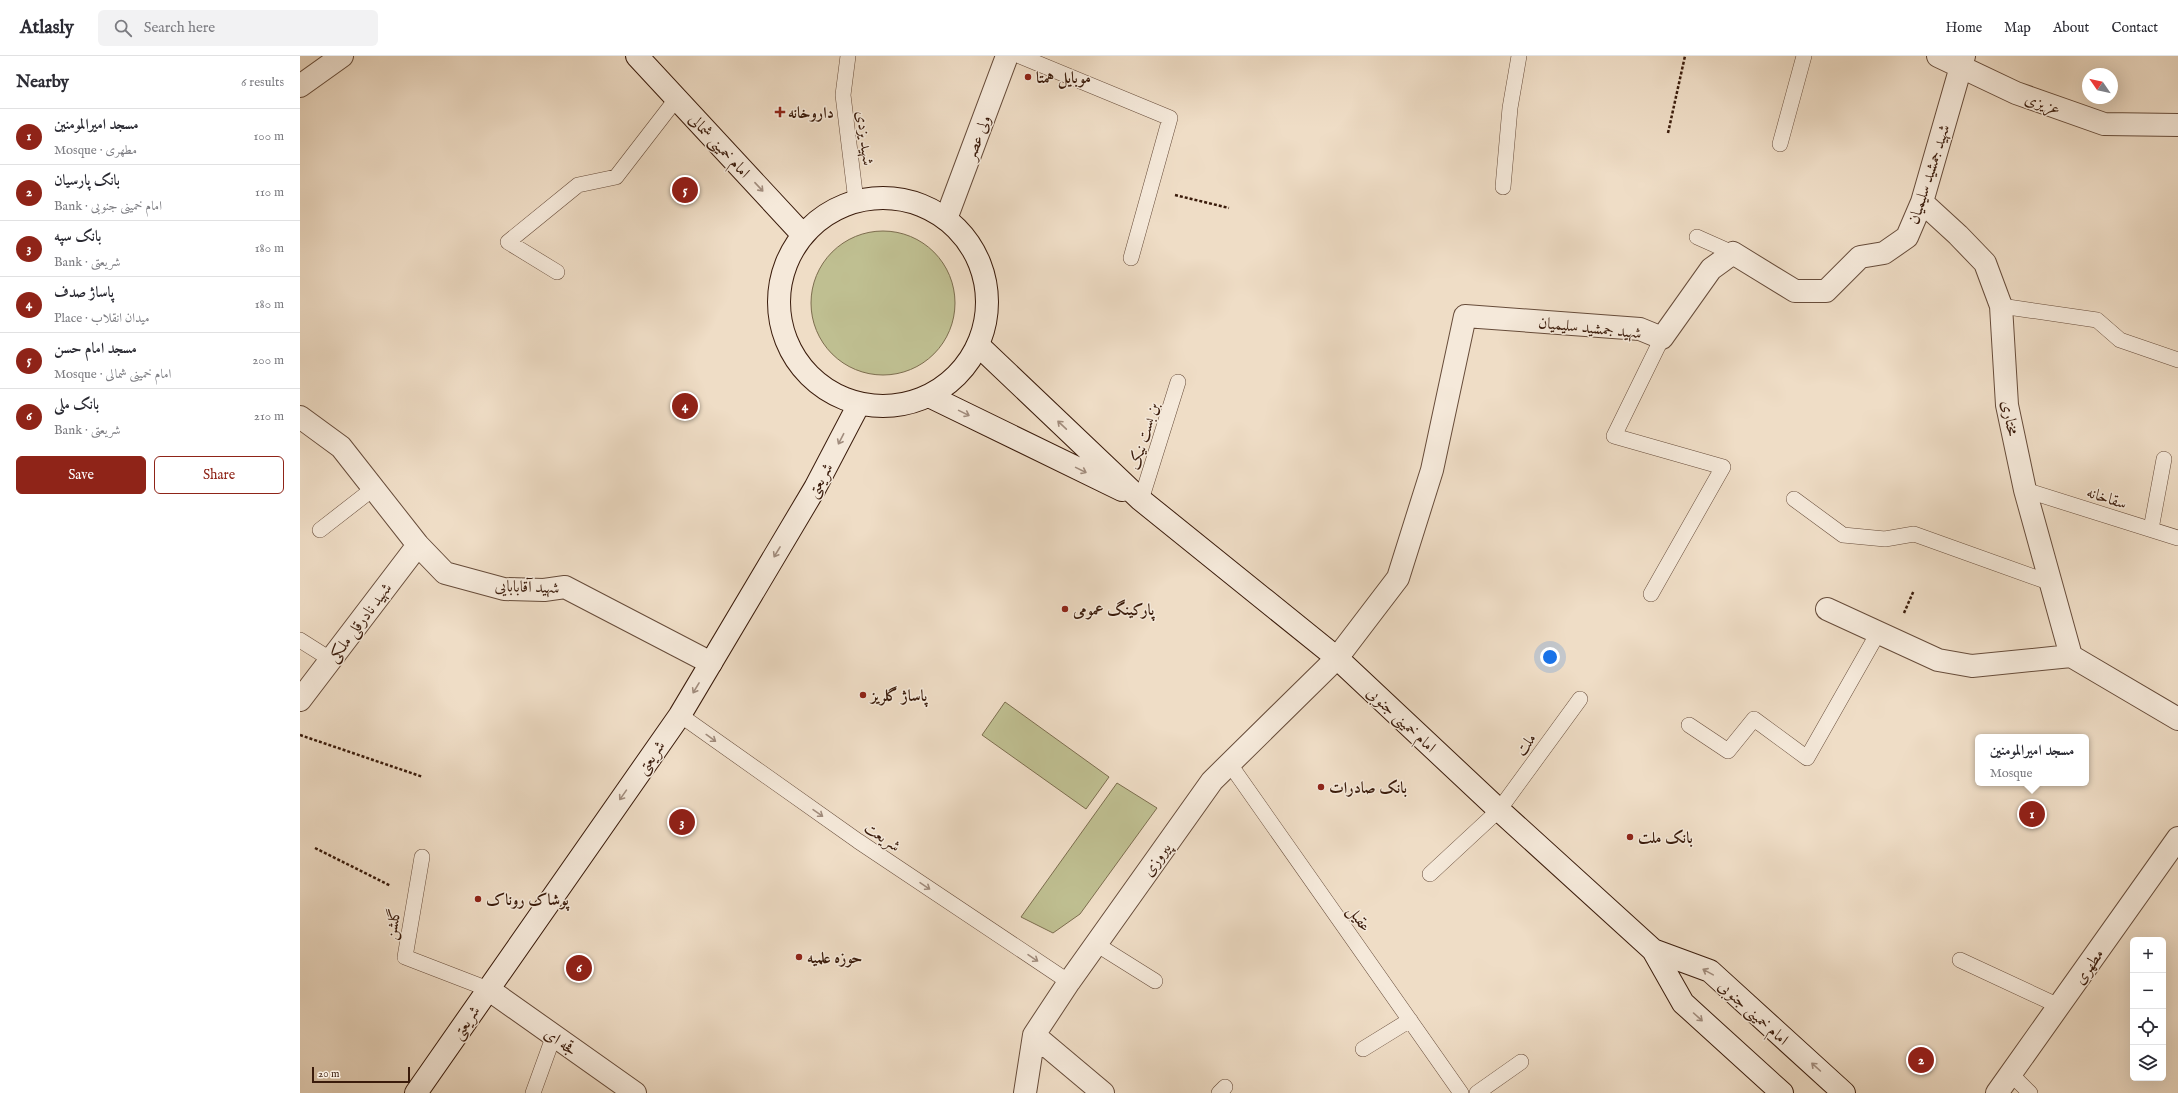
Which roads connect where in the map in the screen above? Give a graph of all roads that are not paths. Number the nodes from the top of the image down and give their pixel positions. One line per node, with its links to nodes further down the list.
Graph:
1 (342, 56): 10 (street)
2 (848, 56): 15 (lane, شهید یزدی)
3 (1007, 56): 17 (street, ولی عصر)
4 (1020, 56): 21 (lane)
5 (1519, 56): 14 (lane)
6 (1804, 56): 13 (lane)
7 (1938, 56): 9 (street, عزیزی)
8 (647, 60): 11 (street, امام خمینی شمالی)
9 (1962, 61): 12 (street, عزیزی); 16 (street, شهید جمشید سلیمیان)
10 (300, 86)
11 (677, 98): 18 (street, امام خمینی شمالی, one-way to 18); 22 (lane)
12 (2178, 125)
13 (1780, 144)
14 (1503, 187)
15 (856, 201): 17 (street); 18 (street)
16 (1922, 202): 20 (street, شهید جمشید سلیمیان); 23 (street, مختاری)
17 (946, 219): 25 (street)
18 (803, 235): 29 (street)
19 (1697, 236): 20 (lane)
20 (1733, 253): 24 (street, شهید جمشید سلیمیان)
21 (1131, 258)
22 (557, 272)
23 (2001, 306): 26 (lane); 33 (street, مختاری)
24 (1662, 338): 41 (lane); 46 (street, شهید جمشید سلیمیان)
25 (978, 345): 28 (street); 35 (street, one-way to 25)
26 (2178, 360)
27 (1178, 382): 35 (lane, بن بست نیک)
28 (929, 396): 29 (street); 35 (street, one-way to 35)
29 (859, 404): 48 (street, شریعتی, one-way to 48)
30 (300, 417): 32 (street, شهید آقابابایی)
31 (2164, 459): 37 (lane)
32 (374, 488): 36 (lane); 39 (street, شهید آقابابایی)
33 (2025, 490): 37 (lane, سقاخانه); 40 (street, مختاری)
34 (1794, 499): 40 (lane)
35 (1142, 500): 46 (street, امام خمینی جنوبی)
36 (320, 530)
37 (2151, 530): 38 (lane, سقاخانه)
38 (2178, 538)
39 (418, 545): 47 (street, شهید نادرقلی ملکی); 48 (street, شهید آقابابایی)
40 (2050, 583): 45 (street, مختاری)
41 (1651, 594)
42 (1827, 609): 43 (street)
43 (1878, 633): 45 (street); 53 (lane)
44 (300, 640): 47 (lane)
45 (2071, 656): 52 (street)
46 (1338, 658): 54 (street, پیروزی); 55 (street, امام خمینی جنوبی)
47 (330, 659): 50 (street, شهید نادرقلی ملکی)
48 (711, 663): 51 (street, شریعتی, one-way to 51)
49 (1580, 699): 55 (lane, ملت)
50 (300, 700)
51 (680, 715): 62 (lane, شریعت, one-way to 62); 64 (street, شریعتی, one-way to 64)
52 (2178, 719)
53 (1689, 725)
54 (1229, 763): 59 (street, پیروزی); 66 (lane, عقیل)
55 (1499, 810): 58 (lane, ملت); 60 (street, امام خمینی جنوبی)
56 (2175, 850): 65 (street, مطهری)
57 (422, 857): 64 (lane, گلشن)
58 (1430, 874)
59 (1096, 944): 62 (street, پیروزی); 63 (lane)
60 (1653, 950): 72 (street, امام خمینی جنوبی, one-way to 72); 80 (street, امام خمینی جنوبی, one-way to 60)
61 (1960, 960): 65 (lane)
62 (1069, 982): 67 (street, پیروزی)
63 (1155, 982)
64 (488, 989): 68 (street, قجه ای); 73 (street, شریعتی)
65 (2059, 1006): 71 (street, مطهری)
66 (1410, 1020): 69 (lane); 78 (lane, عقیل)
67 (1034, 1034): 76 (street, پیروزی); 77 (street)
68 (554, 1035): 74 (lane); 75 (street, قجه ای)
69 (1364, 1049)
70 (1521, 1062): 79 (lane)
71 (2011, 1074): 81 (street, مطهری); 82 (lane)
72 (1773, 1090)
73 (416, 1093)
74 (533, 1093)
75 (635, 1093)
76 (1025, 1093)
77 (1103, 1093)
78 (1461, 1093)
79 (1477, 1093)
80 (1844, 1093)
81 (1997, 1093)
82 (2030, 1093)

